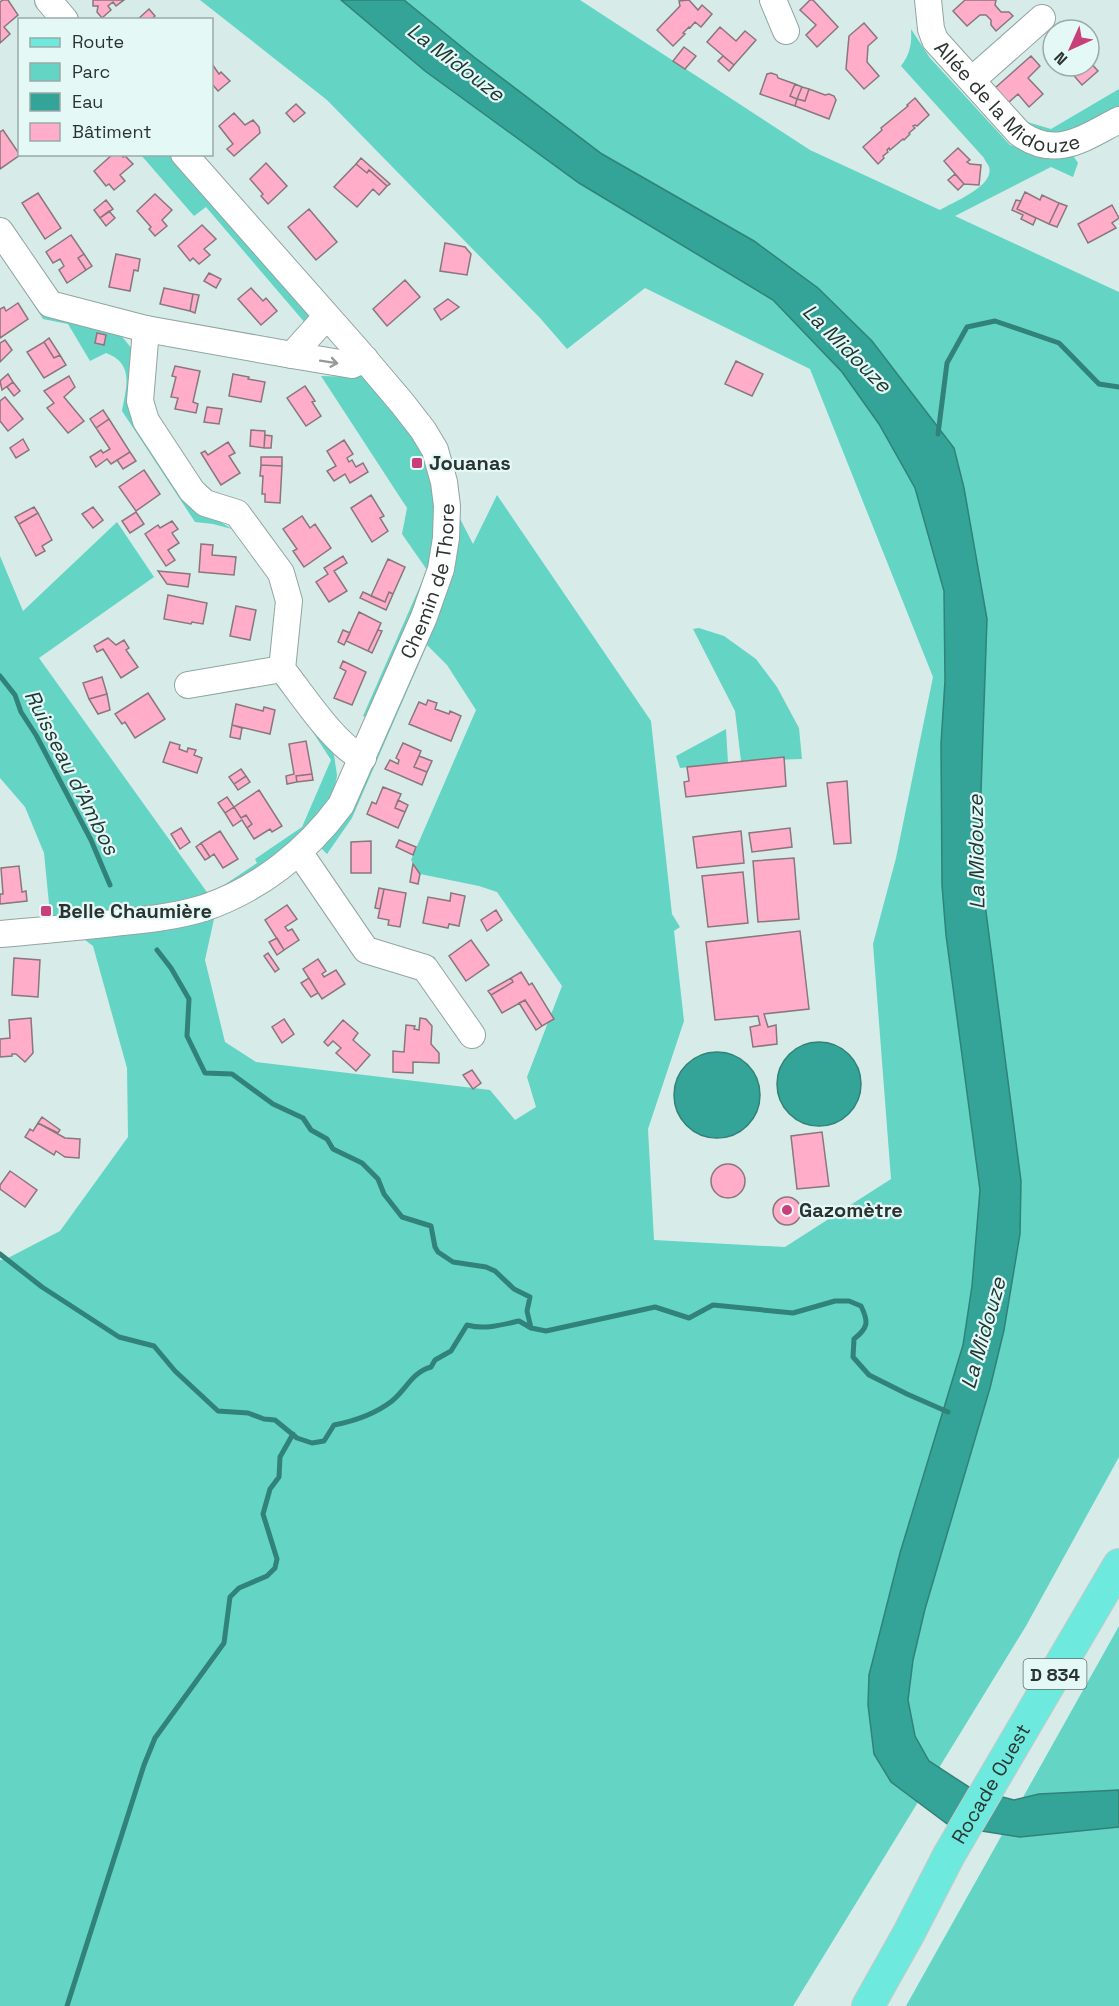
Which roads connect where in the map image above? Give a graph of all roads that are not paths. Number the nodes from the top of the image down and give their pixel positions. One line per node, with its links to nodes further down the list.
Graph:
1 (48, 0): 4 (street)
2 (773, 0): 6 (street)
3 (928, 0): 7 (street, Allée de la Midouze)
4 (64, 18)
5 (1041, 19): 7 (street)
6 (786, 31)
7 (972, 80): 8 (street, Allée de la Midouze)
8 (1119, 120)
9 (186, 156): 11 (street, Chemin de Thore)
10 (0, 231): 12 (street)
11 (326, 317): 13 (street); 14 (street, Chemin de Thore)
12 (146, 329): 13 (street); 15 (street)
13 (292, 355): 14 (street, one-way to 14)
14 (365, 359): 17 (street, Chemin de Thore)
15 (282, 669): 16 (street); 17 (street)
16 (188, 684)
17 (363, 758): 18 (street, Chemin de Thore)
18 (299, 852): 19 (street, Chemin de Thore); 20 (street)
19 (0, 934)
20 (472, 1035)
21 (1119, 1565): 22 (main road, Rocade Ouest / D 834)
22 (868, 2006)

